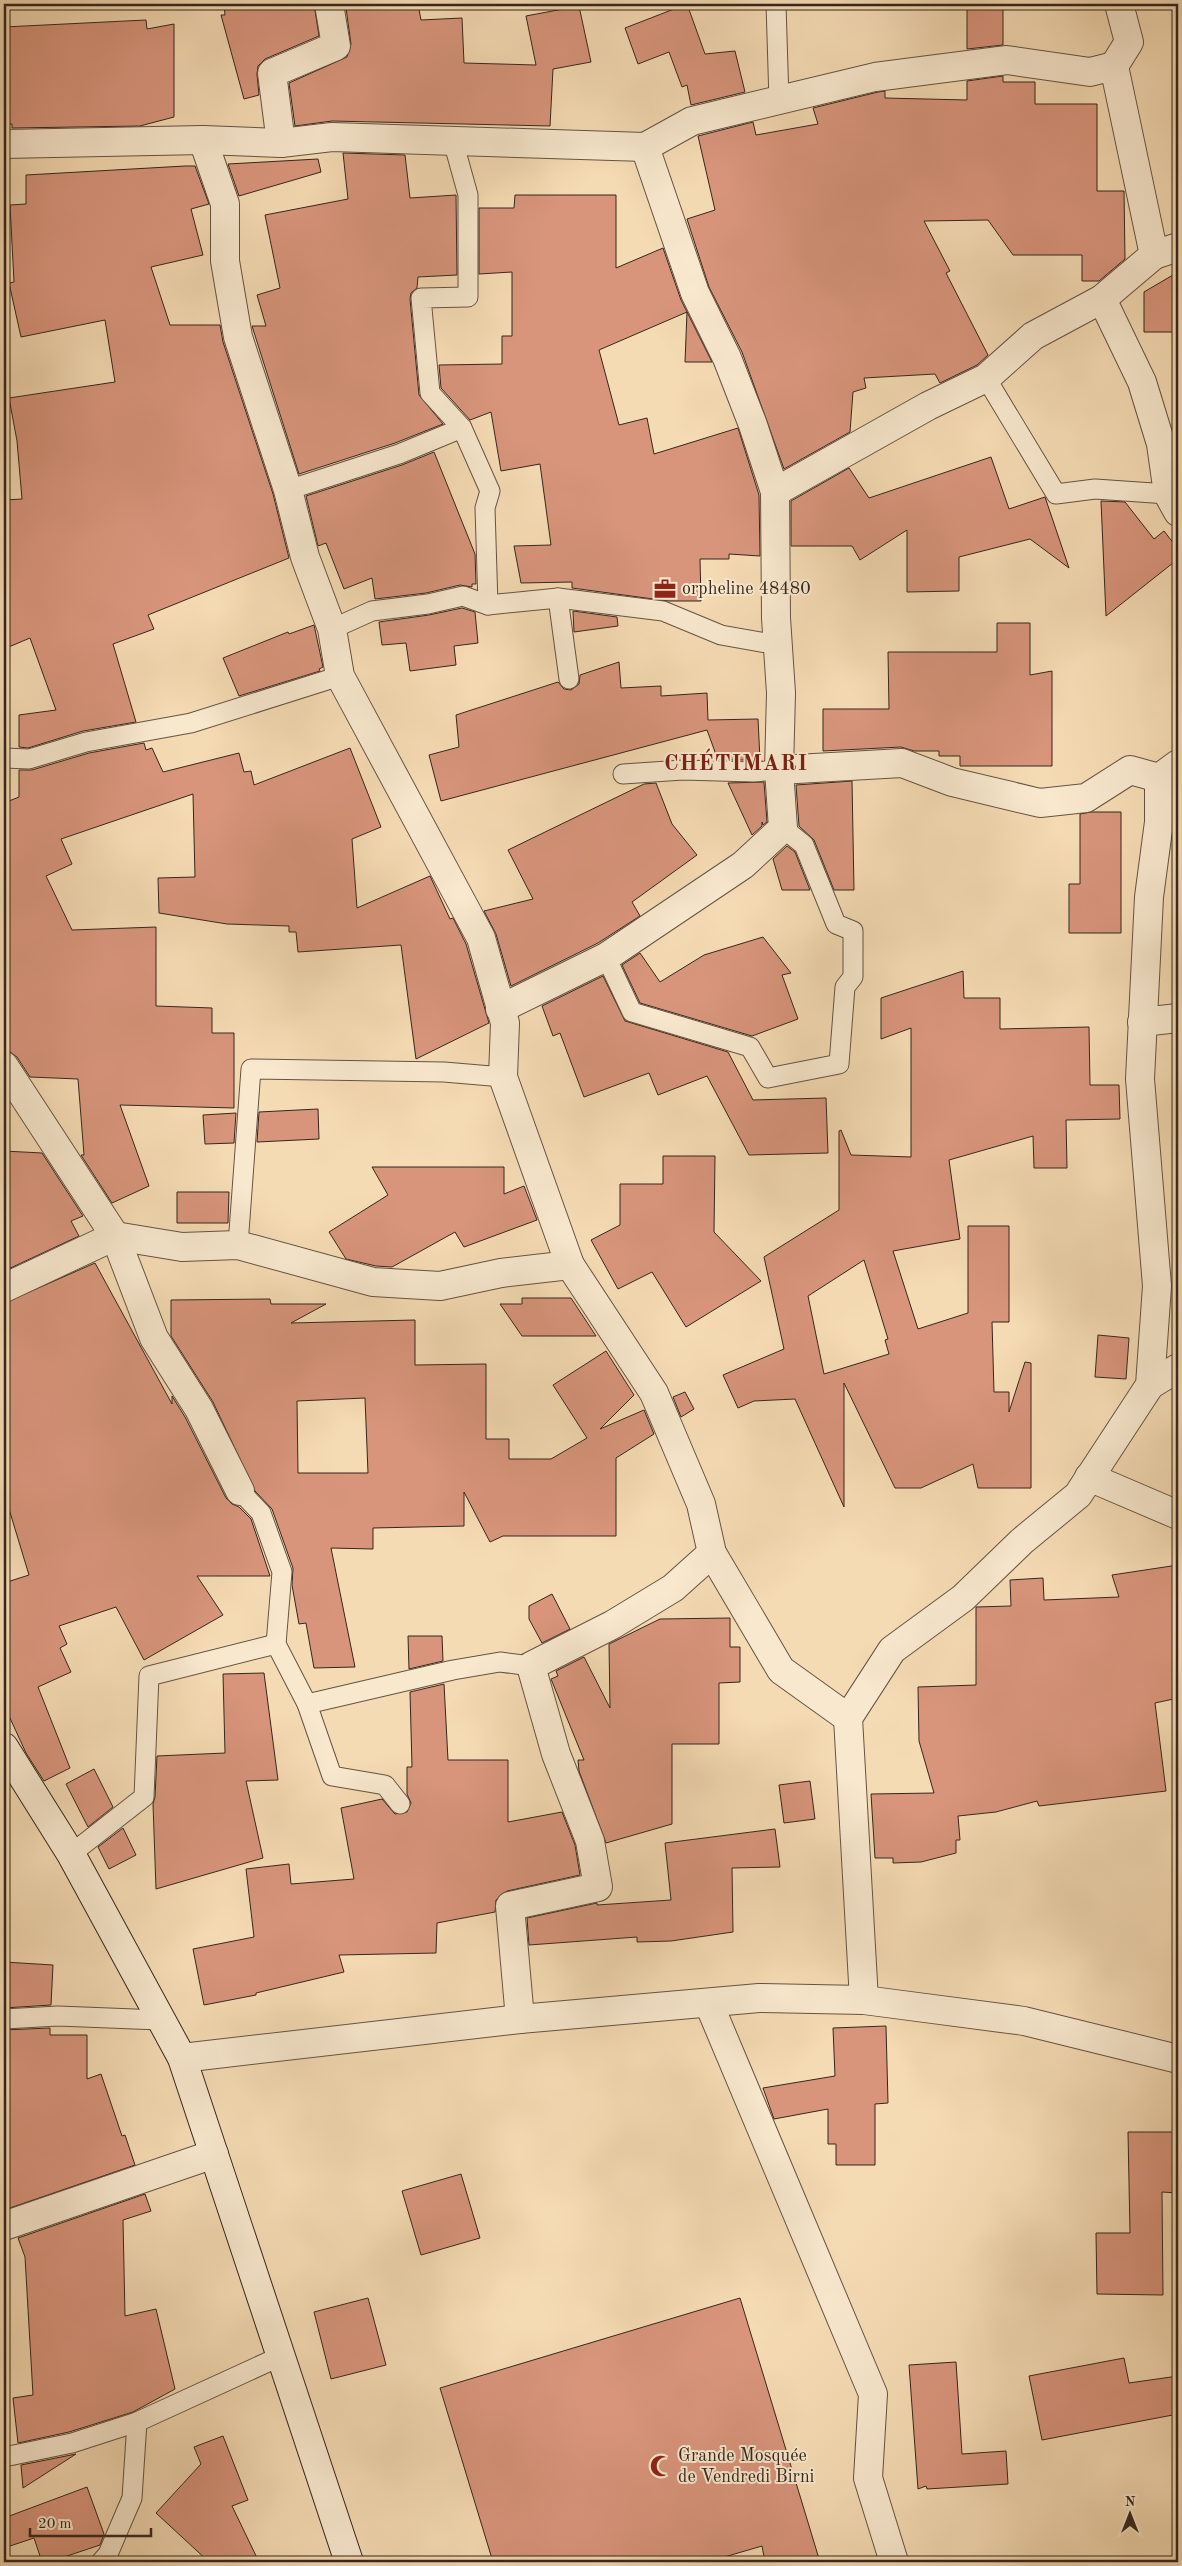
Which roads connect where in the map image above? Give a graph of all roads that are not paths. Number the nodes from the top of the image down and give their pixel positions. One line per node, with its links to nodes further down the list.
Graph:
1 (329, 4): 8 (street)
2 (776, 4): 5 (lane)
3 (1119, 4): 4 (street)
4 (1114, 66): 5 (street); 11 (street)
5 (779, 101): 10 (street)
6 (203, 140): 8 (street); 9 (street); 15 (street)
7 (452, 141): 8 (street); 10 (street); 14 (lane)
8 (281, 142)
9 (4, 144)
10 (645, 147): 16 (street)
11 (1166, 251): 12 (street)
12 (1102, 299): 13 (street); 17 (street)
13 (986, 378): 16 (street); 17 (lane)
14 (462, 428): 15 (lane); 19 (lane)
15 (288, 490): 20 (street)
16 (775, 492): 21 (street)
17 (1173, 503)
18 (558, 598): 19 (lane); 21 (lane); 23 (lane)
19 (488, 605): 20 (lane)
20 (332, 629): 22 (street)
21 (778, 645): 25 (street)
22 (340, 676): 24 (lane); 30 (street)
23 (569, 679)
24 (4, 758)
25 (779, 770): 26 (street); 27 (lane); 28 (street)
26 (1168, 771): 32 (street)
27 (624, 774)
28 (783, 828): 29 (street); 29 (lane)
29 (606, 956): 30 (street)
30 (500, 1009): 34 (street)
31 (1178, 1018): 32 (street)
32 (1142, 1022): 40 (street)
33 (4, 1066): 35 (street)
34 (503, 1077): 36 (lane); 37 (street)
35 (115, 1236): 36 (street); 38 (street); 42 (street)
36 (238, 1245): 37 (street)
37 (570, 1265): 44 (street)
38 (4, 1288)
39 (1178, 1368): 40 (street)
40 (1150, 1385): 41 (street)
41 (1089, 1477): 43 (street); 48 (street)
42 (240, 1491): 45 (lane)
43 (1178, 1515)
44 (712, 1553): 46 (street); 48 (street)
45 (276, 1644): 47 (lane); 51 (lane)
46 (532, 1666): 47 (lane); 55 (street)
47 (307, 1704): 50 (lane)
48 (848, 1718): 52 (street)
49 (4, 1749): 51 (street)
50 (400, 1804)
51 (71, 1854): 56 (street)
52 (864, 2000): 53 (street); 58 (street)
53 (709, 2004): 55 (street); 66 (street)
54 (4, 2019): 56 (lane)
55 (520, 2019): 57 (street)
56 (160, 2020): 57 (street)
57 (182, 2058): 59 (street)
58 (1178, 2059)
59 (214, 2154): 60 (street); 61 (street)
60 (4, 2226)
61 (281, 2356): 62 (lane); 65 (street)
62 (137, 2422): 63 (lane); 64 (lane)
63 (4, 2457)
64 (101, 2562)
65 (349, 2562)
66 (894, 2562)

